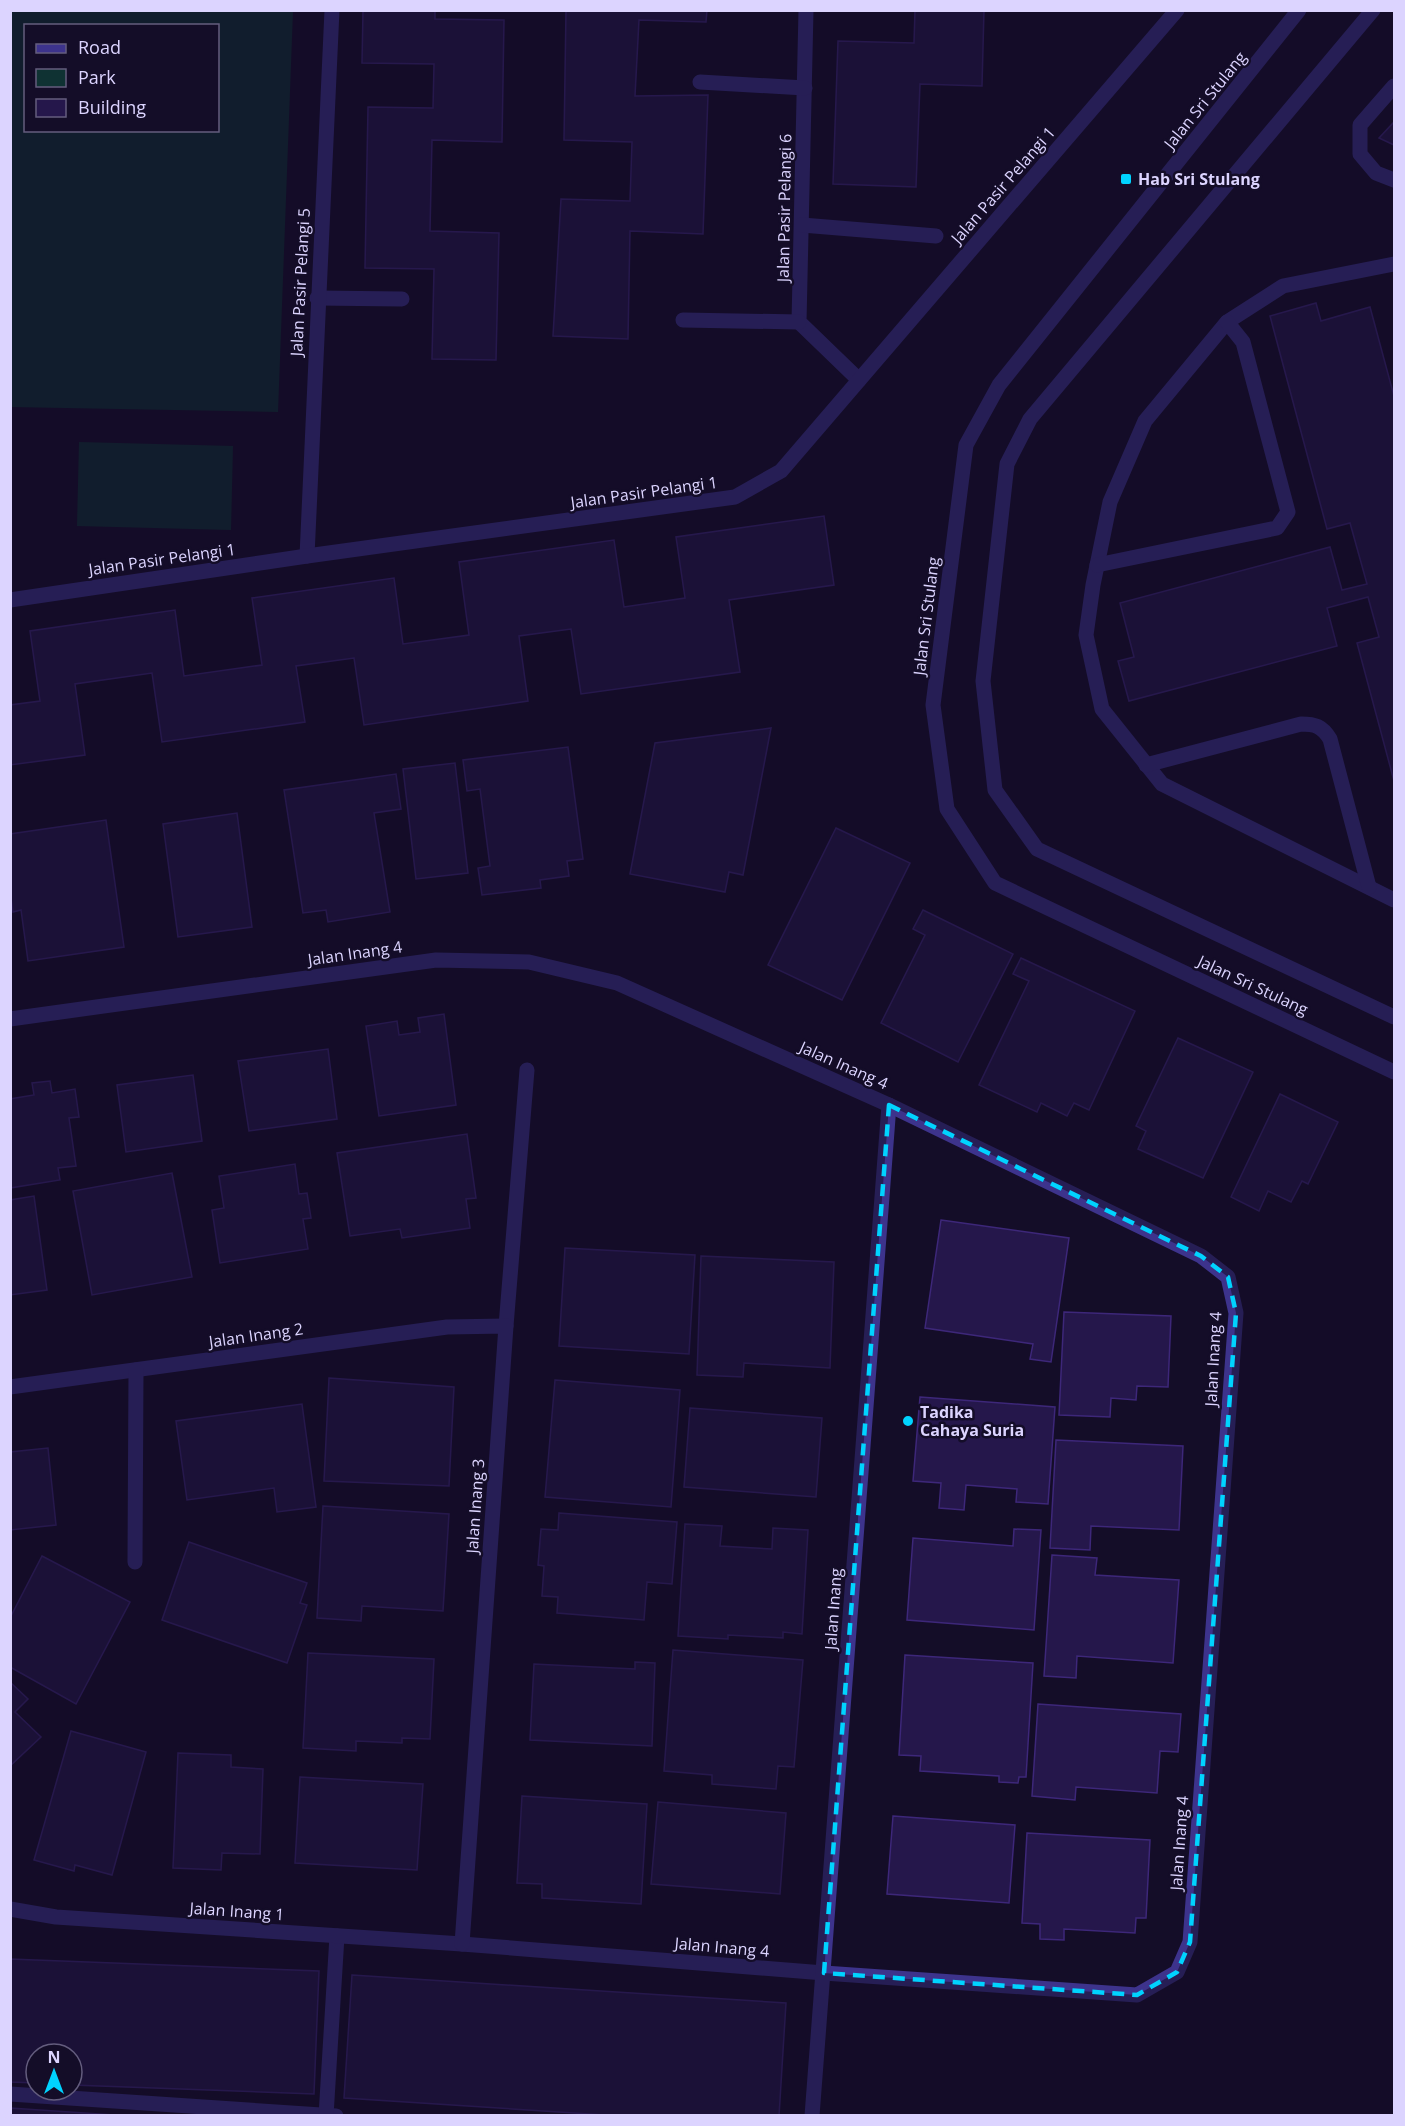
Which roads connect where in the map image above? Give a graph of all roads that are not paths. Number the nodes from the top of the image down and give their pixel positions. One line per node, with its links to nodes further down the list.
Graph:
1 (332, 10): 13 (street, Jalan Pasir Pelangi 5)
2 (806, 10): 8 (street, Jalan Pasir Pelangi 6)
3 (1177, 10): 18 (street, Jalan Pasir Pelangi 1)
4 (1299, 10): 28 (street, Jalan Sri Stulang)
5 (1373, 10): 25 (street, Jalan Sri Stulang)
6 (700, 82): 8 (street)
7 (1395, 86): 9 (street)
8 (805, 88): 10 (street, Jalan Pasir Pelangi 6)
9 (1395, 180)
10 (802, 225): 11 (street); 16 (street, Jalan Pasir Pelangi 6)
11 (936, 236)
12 (1395, 264): 17 (street)
13 (317, 298): 14 (street); 19 (street, Jalan Pasir Pelangi 5)
14 (402, 299)
15 (683, 320): 16 (street)
16 (799, 322): 18 (street)
17 (1227, 322): 20 (street); 20 (street)
18 (859, 380): 19 (street, Jalan Pasir Pelangi 1)
19 (307, 556): 21 (street, Jalan Pasir Pelangi 1)
20 (1097, 565): 22 (street)
21 (10, 600)
22 (1146, 765): 23 (street); 23 (street)
23 (1368, 887): 24 (street)
24 (1395, 900)
25 (1395, 1017)
26 (10, 1019): 29 (street, Jalan Inang 4)
27 (527, 1070): 30 (street, Jalan Inang 3)
28 (1395, 1072)
29 (889, 1105): 37 (street, Jalan Inang); 37 (street, Jalan Inang 4)
30 (506, 1326): 31 (street, Jalan Inang 2); 36 (street, Jalan Inang 3)
31 (136, 1370): 32 (street, Jalan Inang 2); 33 (street)
32 (10, 1387)
33 (135, 1562)
34 (10, 1909): 35 (street, Jalan Inang 1)
35 (337, 1936): 36 (street, Jalan Inang 1); 39 (street)
36 (462, 1944): 37 (street, Jalan Inang 4)
37 (824, 1973): 41 (street, Jalan Inang)
38 (10, 2094): 39 (street)
39 (326, 2115): 40 (street)
40 (336, 2115)
41 (812, 2115)

